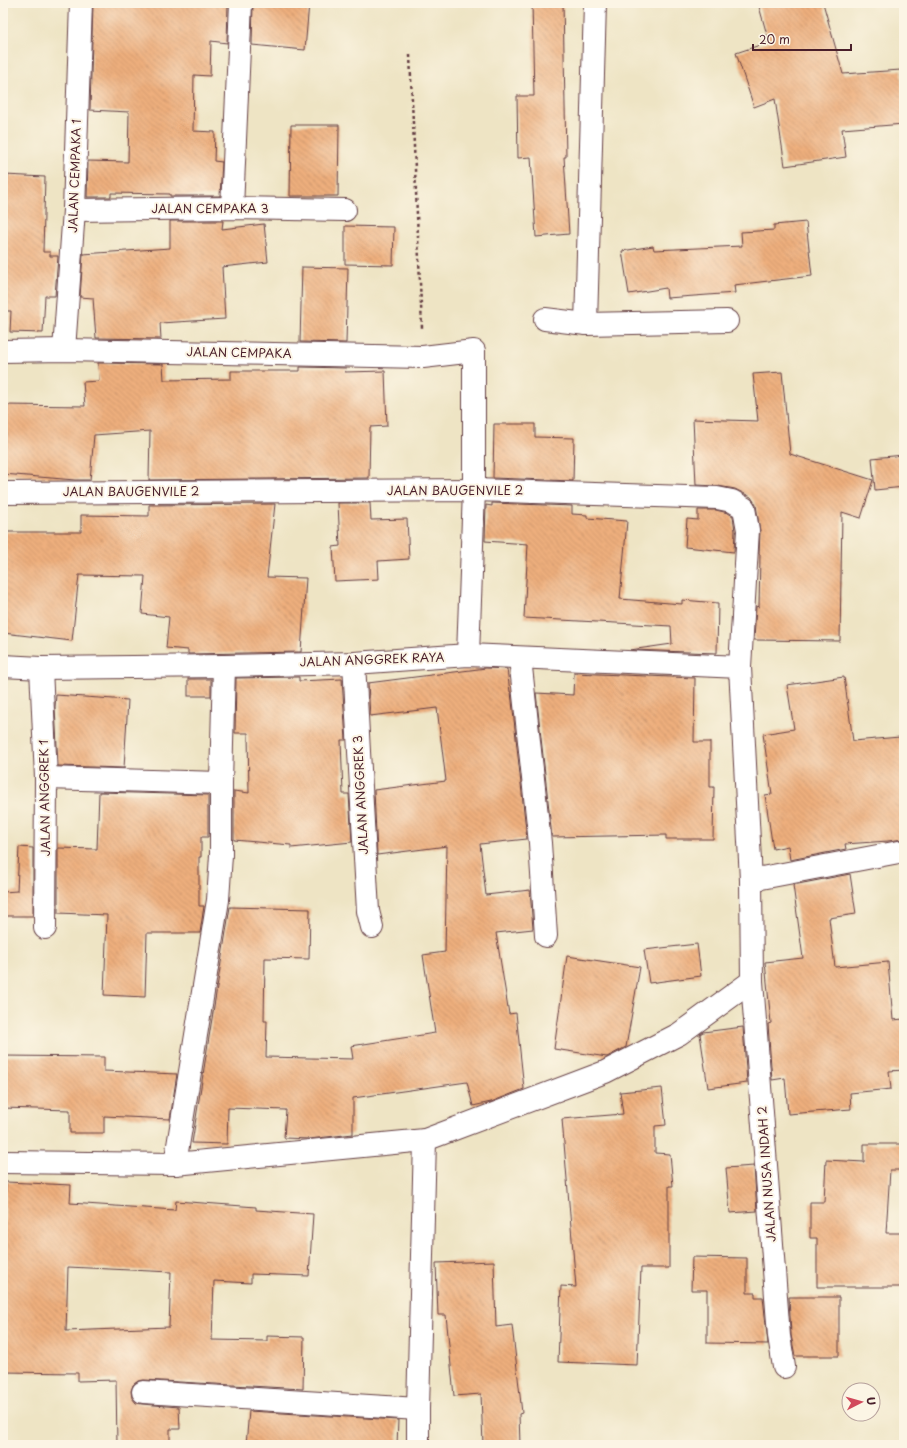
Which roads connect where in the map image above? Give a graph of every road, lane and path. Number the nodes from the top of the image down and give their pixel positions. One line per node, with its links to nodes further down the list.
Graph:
1 (81, 3): 6 (street, JALAN CEMPAKA 1)
2 (241, 3): 5 (street)
3 (595, 3): 10 (street)
4 (410, 55): 13 (path)
5 (232, 208): 6 (street, JALAN CEMPAKA 3); 7 (street, JALAN CEMPAKA 3)
6 (74, 210): 11 (street, JALAN CEMPAKA 1)
7 (346, 210)
8 (546, 319): 10 (street)
9 (727, 321): 10 (street)
10 (586, 324)
11 (64, 350): 12 (street, JALAN CEMPAKA); 13 (street, JALAN CEMPAKA)
12 (3, 351)
13 (423, 357): 14 (street, JALAN CEMPAKA)
14 (474, 490): 15 (street, JALAN BAUGENVILE 2); 16 (street); 21 (street, JALAN BAUGENVILE 2)
15 (3, 493)
16 (468, 655): 17 (street, JALAN ANGGREK RAYA); 18 (street, JALAN ANGGREK RAYA)
17 (520, 658): 21 (street, JALAN ANGGREK RAYA); 29 (street)
18 (354, 662): 20 (street, JALAN ANGGREK RAYA); 27 (street, JALAN ANGGREK 3)
19 (3, 666): 22 (street, JALAN ANGGREK RAYA)
20 (224, 666): 22 (street, JALAN ANGGREK RAYA); 24 (street)
21 (740, 667): 26 (street, JALAN NUSA INDAH 2)
22 (41, 668): 23 (street, JALAN ANGGREK 1)
23 (46, 778): 24 (street); 28 (street, JALAN ANGGREK 1)
24 (221, 783): 33 (street)
25 (904, 851): 26 (street)
26 (752, 880): 30 (street, JALAN NUSA INDAH 2)
27 (372, 927)
28 (45, 928)
29 (546, 936)
30 (752, 981): 31 (street); 34 (street, JALAN NUSA INDAH 2)
31 (425, 1140): 33 (street); 36 (street)
32 (3, 1162): 33 (street)
33 (175, 1164)
34 (784, 1367)
35 (143, 1392): 36 (street)
36 (418, 1409): 37 (street)
37 (418, 1445)

